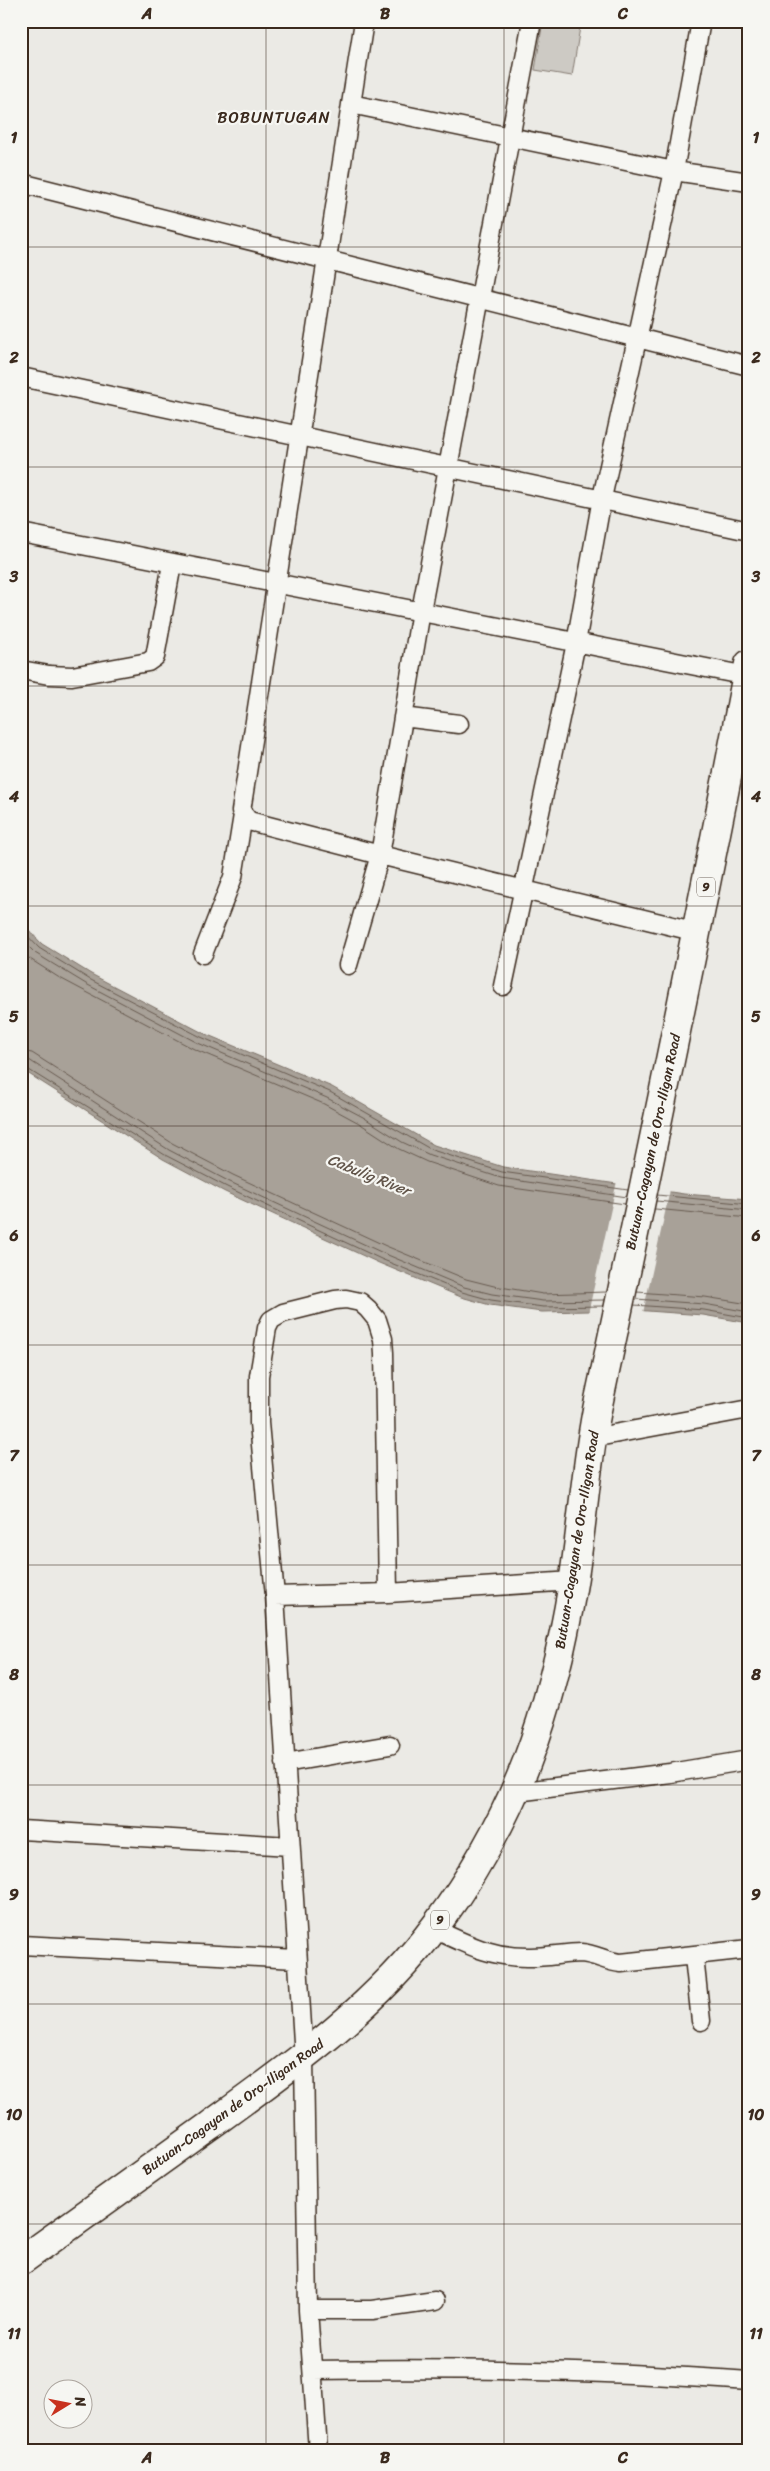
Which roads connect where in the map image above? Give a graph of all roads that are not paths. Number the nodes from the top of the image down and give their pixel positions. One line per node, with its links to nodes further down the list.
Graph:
1 (364, 21): 4 (street)
2 (532, 21): 5 (street)
3 (701, 21): 6 (street)
4 (351, 104): 5 (street); 9 (street)
5 (510, 138): 6 (street); 10 (street)
6 (674, 171): 7 (street); 11 (street)
7 (749, 182)
8 (21, 183): 9 (street)
9 (326, 261): 10 (street); 14 (street)
10 (480, 299): 11 (street); 15 (street)
11 (637, 338): 12 (street); 16 (street)
12 (749, 366)
13 (21, 377): 14 (street)
14 (299, 435): 15 (street); 20 (street)
15 (449, 466): 16 (street); 21 (street)
16 (602, 498): 17 (street); 22 (street)
17 (749, 531)
18 (21, 533): 19 (street)
19 (172, 564): 20 (street); 23 (street)
20 (277, 582): 21 (street); 27 (street)
21 (422, 611): 22 (street); 25 (street)
22 (576, 643): 24 (street); 29 (street)
23 (21, 670)
24 (748, 670): 30 (highway, Butuan-Cagayan de Oro-Iligan Road / 9)
25 (403, 717): 26 (street); 28 (street)
26 (459, 724)
27 (243, 815): 28 (street); 31 (street)
28 (380, 855): 29 (street); 32 (street)
29 (522, 890): 30 (street); 33 (street)
30 (697, 932): 35 (highway, Butuan-Cagayan de Oro-Iligan Road / 9)
31 (203, 954)
32 (348, 965)
33 (503, 986)
34 (749, 1409): 35 (street)
35 (592, 1438): 36 (highway, Butuan-Cagayan de Oro-Iligan Road / 9)
36 (574, 1581): 37 (street); 42 (highway, Butuan-Cagayan de Oro-Iligan Road / 9)
37 (388, 1593): 38 (street); 38 (street)
38 (275, 1596): 41 (street)
39 (390, 1745): 41 (street)
40 (749, 1760): 42 (street)
41 (285, 1763): 44 (street)
42 (516, 1792): 45 (highway, Butuan-Cagayan de Oro-Iligan Road / 9)
43 (21, 1830): 44 (street)
44 (290, 1846): 49 (street)
45 (434, 1929): 48 (street); 51 (highway, Butuan-Cagayan de Oro-Iligan Road / 9)
46 (21, 1945): 49 (street)
47 (749, 1950): 48 (street)
48 (694, 1957): 50 (street)
49 (298, 1959): 51 (street)
50 (701, 2021)
51 (304, 2058): 52 (highway, Butuan-Cagayan de Oro-Iligan Road / 9); 54 (street)
52 (21, 2261)
53 (434, 2301): 54 (street)
54 (308, 2310): 55 (street)
55 (313, 2370): 56 (street); 57 (street)
56 (749, 2381)
57 (318, 2450)

